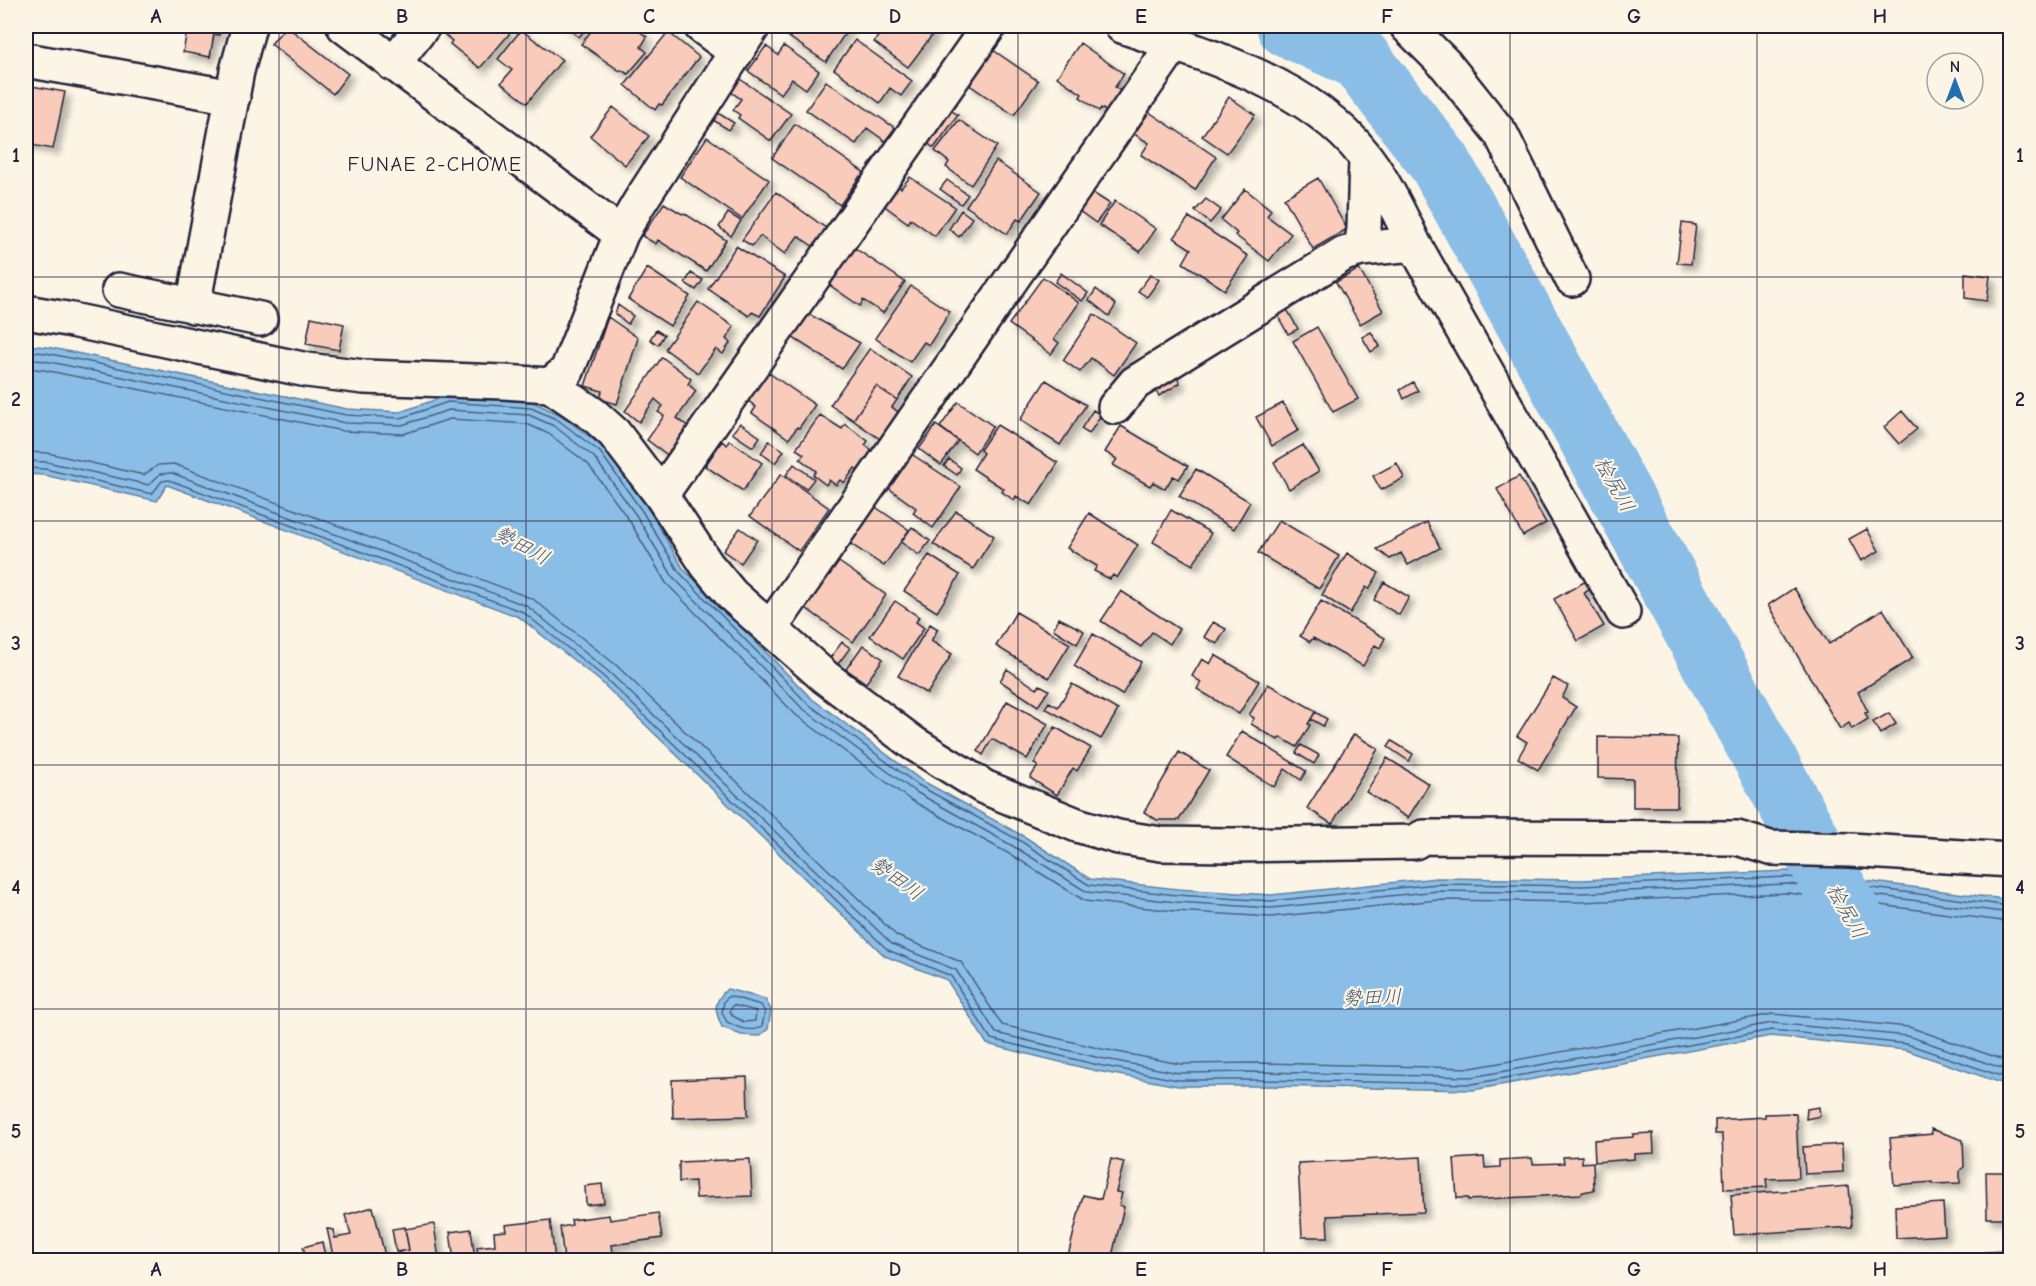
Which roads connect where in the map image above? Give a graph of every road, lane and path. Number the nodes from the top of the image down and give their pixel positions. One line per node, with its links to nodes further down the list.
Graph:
1 (249, 26): 12 (street)
2 (344, 26): 11 (street)
3 (423, 26): 11 (street)
4 (700, 26): 8 (street)
5 (989, 26): 24 (street)
6 (1122, 26): 9 (street)
7 (1407, 26): 17 (street)
8 (745, 39): 14 (street)
9 (1174, 44): 13 (street); 26 (street)
10 (26, 60): 12 (street)
11 (393, 64): 14 (street)
12 (233, 97): 19 (street)
13 (1366, 158): 15 (street); 16 (street)
14 (621, 234): 22 (street)
15 (1414, 244): 16 (street); 25 (street)
16 (1361, 249): 23 (street)
17 (1572, 279)
18 (119, 290): 19 (street)
19 (193, 306): 21 (street)
20 (26, 312): 22 (street)
21 (260, 319)
22 (550, 385): 24 (street)
23 (1115, 407)
24 (661, 495): 26 (street)
25 (1623, 612)
26 (770, 629): 27 (street)
27 (2010, 860)

